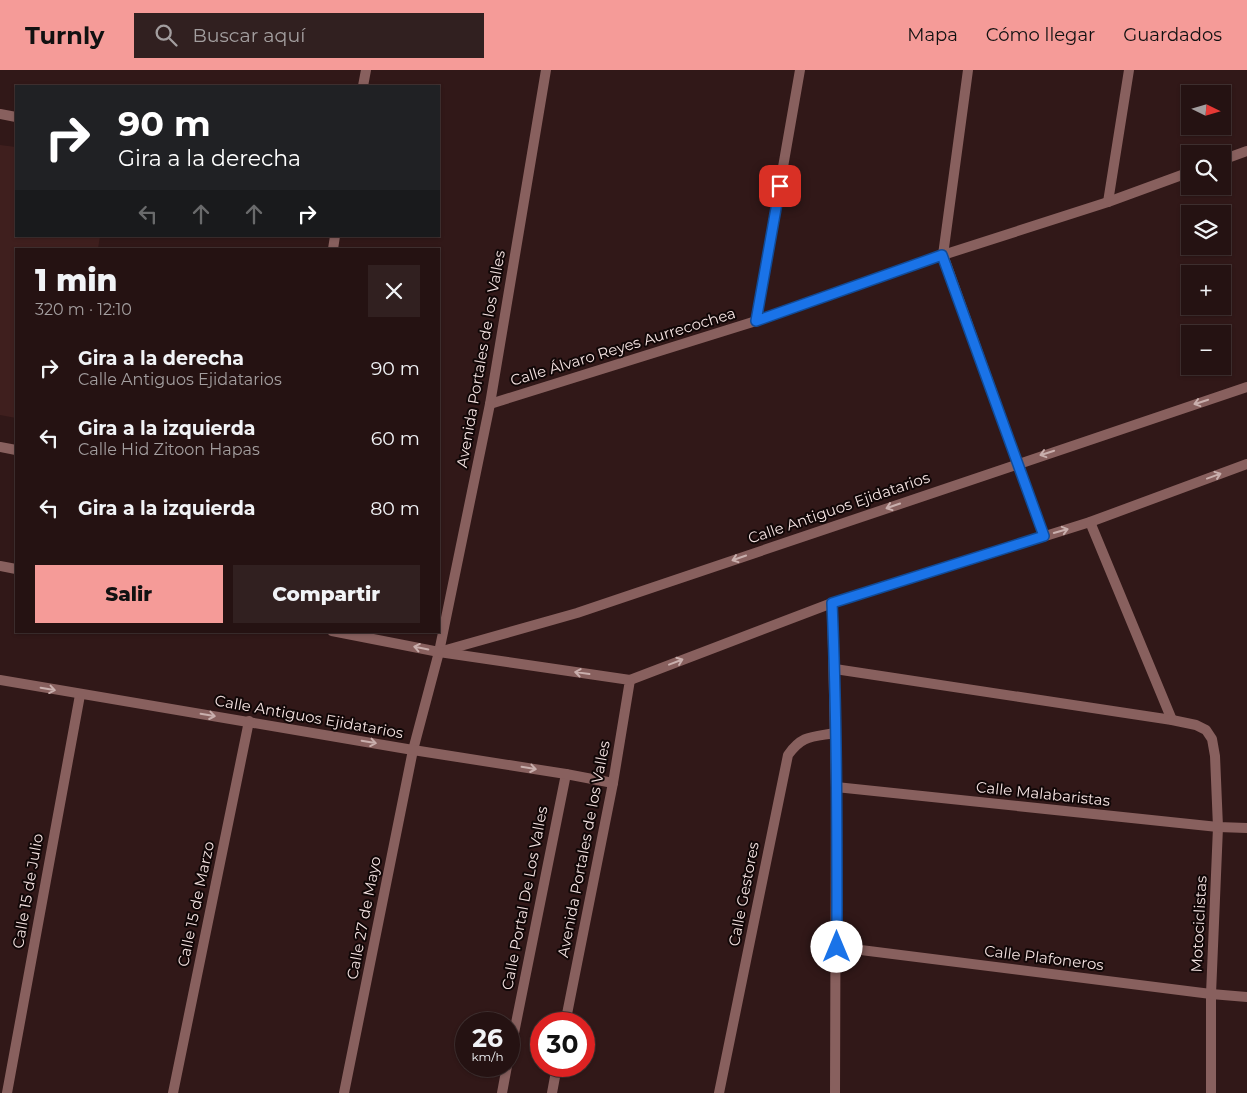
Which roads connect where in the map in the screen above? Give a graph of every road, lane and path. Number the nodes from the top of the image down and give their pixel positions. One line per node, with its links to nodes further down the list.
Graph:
1 (366, 70): 6 (street)
2 (546, 70): 16 (street, Avenida Portales de los Valles)
3 (800, 70): 14 (street)
4 (968, 70): 13 (street)
5 (1129, 70): 12 (street)
6 (363, 85)
7 (0, 114): 8 (street)
8 (15, 116)
9 (1247, 152): 10 (street)
10 (1231, 157)
11 (1181, 175): 12 (street, Calle Álvaro Reyes Aurrecochea)
12 (1108, 202): 13 (street, Calle Álvaro Reyes Aurrecochea)
13 (942, 255): 14 (street, Calle Álvaro Reyes Aurrecochea); 19 (street)
14 (756, 321): 16 (street, Calle Álvaro Reyes Aurrecochea)
15 (1247, 387): 19 (street, Calle Antiguos Ejidatarios, one-way to 19)
16 (490, 404): 27 (street, Avenida Portales de los Valles)
17 (0, 447): 18 (street)
18 (15, 450)
19 (1018, 463): 22 (street); 27 (street, Calle Antiguos Ejidatarios, one-way to 27)
20 (1247, 464): 21 (street, Calle Antiguos Ejidatarios, one-way to 20)
21 (1090, 522): 22 (street, Calle Antiguos Ejidatarios, one-way to 21); 32 (street)
22 (1044, 536): 25 (street, Calle Antiguos Ejidatarios)
23 (0, 566): 24 (street)
24 (15, 570)
25 (832, 603): 28 (street); 30 (street, Calle Antiguos Ejidatarios, one-way to 25)
26 (342, 633): 27 (street, Calle Antiguos Ejidatarios, one-way to 26)
27 (439, 652): 30 (street, Calle Antiguos Ejidatarios, one-way to 27); 35 (street, Avenida Portales de los Valles)
28 (835, 669): 32 (street); 34 (street)
29 (0, 680): 31 (street, Calle Antiguos Ejidatarios, one-way to 31)
30 (630, 680): 37 (street, Avenida Portales de los Valles)
31 (80, 695): 33 (street, Calle Antiguos Ejidatarios, one-way to 33); 48 (street, Calle 15 de Julio)
32 (1172, 720): 39 (street, Motociclistas)
33 (249, 721): 35 (street, Calle Antiguos Ejidatarios, one-way to 35); 49 (street, Calle 15 de Marzo)
34 (835, 733): 38 (street); 53 (street, Calle Gestores)
35 (413, 750): 36 (street, Calle Antiguos Ejidatarios, one-way to 36); 50 (street, Calle 27 de Mayo)
36 (566, 774): 37 (street, Calle Antiguos Ejidatarios); 44 (street, Calle Portal De Los Valles)
37 (613, 784): 45 (street, Avenida Portales de los Valles)
38 (836, 787): 39 (street, Calle Malabaristas); 41 (street)
39 (1218, 827): 40 (street, Calle Malabaristas); 42 (street, Motociclistas)
40 (1247, 828)
41 (837, 947): 42 (street, Calle Plafoneros); 54 (street)
42 (1211, 994): 43 (street, Calle Plafoneros); 55 (street, Motociclistas)
43 (1247, 997)
44 (518, 1012)
45 (568, 1012)
46 (505, 1077): 51 (street)
47 (555, 1077): 52 (street)
48 (7, 1093)
49 (173, 1093)
50 (344, 1093)
51 (502, 1093)
52 (552, 1093)
53 (719, 1093)
54 (835, 1093)
55 (1211, 1093)

